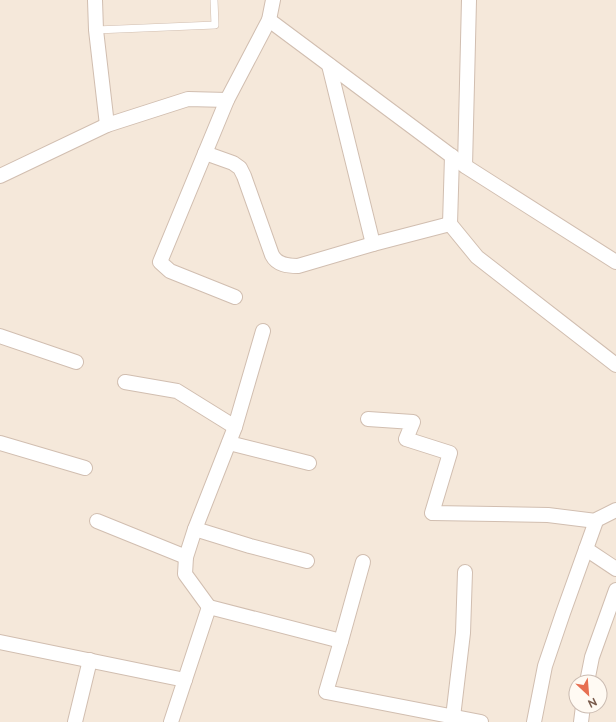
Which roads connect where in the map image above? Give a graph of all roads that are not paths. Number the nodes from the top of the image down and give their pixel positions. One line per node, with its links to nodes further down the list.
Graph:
1 (95, 0): 6 (street)
2 (214, 0): 6 (lane)
3 (273, 0): 5 (street)
4 (469, 0): 12 (street)
5 (269, 20): 7 (street); 8 (street)
6 (96, 30): 9 (street)
7 (330, 65): 11 (street); 15 (street)
8 (227, 100): 9 (street); 10 (street)
9 (107, 125): 13 (street)
10 (205, 153): 15 (street); 17 (street)
11 (452, 156): 12 (street); 14 (street)
12 (465, 166): 16 (street)
13 (0, 176)
14 (450, 224): 15 (street); 21 (street)
15 (373, 244)
16 (616, 262)
17 (235, 297)
18 (263, 331): 24 (street)
19 (0, 336): 20 (street)
20 (76, 362)
21 (616, 365)
22 (126, 382): 24 (street)
23 (368, 419): 31 (street)
24 (235, 427): 26 (street)
25 (0, 443): 28 (street)
26 (229, 443): 27 (street); 32 (street)
27 (309, 463)
28 (85, 468)
29 (616, 510): 31 (street)
30 (97, 521): 34 (street)
31 (596, 521): 33 (street)
32 (195, 529): 34 (street); 35 (street)
33 (586, 549): 37 (street); 50 (street)
34 (186, 557): 40 (street)
35 (307, 561)
36 (363, 562): 41 (street)
37 (616, 569)
38 (465, 572): 46 (street)
39 (616, 590): 44 (street)
40 (209, 607): 41 (street); 45 (street)
41 (341, 641): 46 (street)
42 (0, 642): 43 (street)
43 (90, 660): 45 (street); 47 (street)
44 (589, 674)
45 (186, 680): 48 (street)
46 (453, 717): 49 (street)
47 (75, 722)
48 (171, 722)
49 (481, 722)
50 (534, 722)

